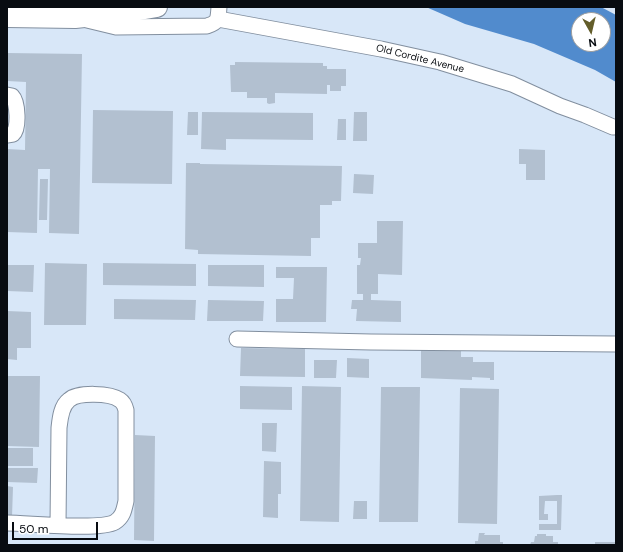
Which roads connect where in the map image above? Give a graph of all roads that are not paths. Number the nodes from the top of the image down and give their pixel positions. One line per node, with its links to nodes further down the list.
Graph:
1 (157, 7): 4 (main road)
2 (219, 13): 4 (lane); 6 (lane, Old Cordite Avenue)
3 (7, 17): 4 (main road)
4 (75, 18)
5 (7, 95): 7 (lane)
6 (613, 127)
7 (7, 135)
8 (237, 339): 9 (lane)
9 (616, 344)
10 (7, 523): 11 (lane)
11 (58, 525): 11 (lane)

